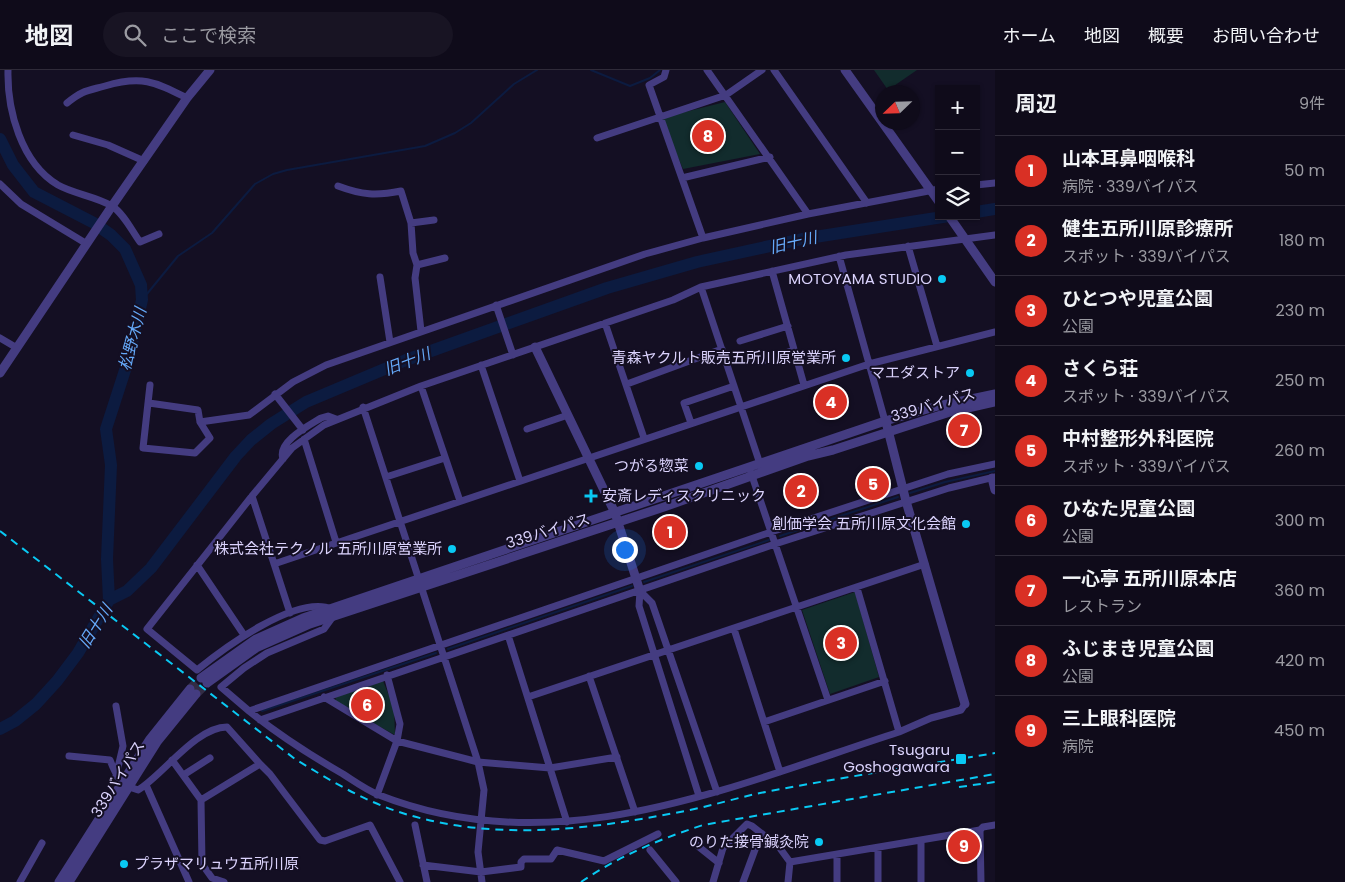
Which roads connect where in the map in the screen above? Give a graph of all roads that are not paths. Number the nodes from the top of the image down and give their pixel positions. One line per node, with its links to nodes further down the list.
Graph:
1 (8, 70): 23 (street)
2 (210, 70): 9 (street)
3 (666, 70): 11 (street)
4 (707, 70): 8 (street)
5 (762, 70): 8 (street)
6 (774, 70): 22 (street)
7 (845, 70): 21 (street)
8 (726, 95): 11 (street); 14 (street)
9 (187, 98): 10 (street); 15 (street)
10 (67, 103)
11 (661, 118): 13 (street); 16 (street)
12 (73, 134): 15 (street)
13 (597, 138)
14 (770, 157): 16 (street); 24 (street)
15 (144, 161): 23 (street)
16 (682, 178): 30 (street)
17 (995, 183): 19 (street)
18 (0, 184): 32 (street)
19 (980, 185)
20 (338, 186): 27 (street)
21 (935, 194): 22 (street)
22 (867, 204): 24 (street)
23 (111, 208): 28 (street); 32 (street)
24 (808, 214): 30 (street)
25 (434, 220): 27 (street)
26 (952, 220): 31 (street)
27 (411, 223): 36 (street)
28 (159, 234)
29 (995, 234): 31 (street)
30 (703, 238): 41 (street)
31 (966, 240): 33 (street); 39 (street)
32 (88, 242): 51 (street)
33 (908, 246): 34 (street); 49 (street)
34 (839, 256): 37 (street); 56 (street)
35 (445, 258): 36 (street)
36 (417, 265): 44 (street)
37 (772, 271): 40 (street); 43 (street)
38 (380, 277): 48 (street)
39 (995, 282)
40 (701, 288): 42 (street); 52 (street)
41 (497, 307): 44 (street); 54 (street)
42 (606, 323): 50 (street); 59 (street)
43 (788, 326): 47 (street); 53 (street)
44 (421, 331): 48 (street)
45 (995, 332): 49 (street)
46 (0, 338): 51 (street)
47 (740, 341)
48 (390, 342): 65 (street)
49 (937, 346): 56 (street)
50 (535, 347): 54 (street); 70 (street)
51 (16, 348): 58 (street)
52 (722, 349): 59 (street); 63 (street)
53 (794, 350): 55 (street); 61 (street)
54 (513, 355): 57 (street)
55 (759, 362)
56 (869, 364): 61 (street); 72 (street)
57 (482, 366): 62 (street); 88 (street)
58 (0, 373)
59 (627, 384): 78 (street)
60 (150, 385): 67 (street)
61 (804, 385): 68 (street)
62 (421, 386): 69 (street); 80 (street)
63 (734, 386): 68 (street); 74 (street)
64 (995, 394): 72 (street)
65 (276, 395): 73 (street); 76 (street)
66 (995, 402): 77 (street, 339バイパス)
67 (149, 403): 73 (street); 73 (street)
68 (740, 406): 74 (street); 84 (street)
69 (363, 407): 71 (street); 86 (street)
70 (568, 415): 75 (street); 81 (street)
71 (336, 419): 76 (street); 79 (street)
72 (885, 421): 77 (street); 84 (street)
73 (200, 422)
74 (691, 423): 78 (street)
75 (527, 429)
76 (302, 430): 82 (street)
77 (888, 432): 84 (street, 339バイパス); 89 (street)
78 (644, 438): 81 (street)
79 (304, 439): 82 (street); 98 (street)
80 (445, 458): 86 (street); 92 (street)
81 (588, 458): 88 (street); 94 (street)
82 (283, 459): 91 (street)
83 (995, 464): 89 (street)
84 (761, 468): 85 (street)
85 (750, 472): 94 (street); 96 (street, 339バイパス); 97 (street)
86 (386, 477): 95 (street)
87 (993, 477): 90 (street); 93 (street)
88 (520, 481): 92 (street)
89 (903, 489): 93 (street); 97 (street)
90 (995, 490)
91 (252, 496): 100 (street); 102 (street)
92 (460, 501): 95 (street)
93 (906, 501): 99 (street); 101 (street)
94 (615, 512): 96 (street); 104 (street)
95 (400, 520): 98 (street); 104 (street)
96 (620, 522): 103 (street); 104 (street, 339バイパス)
97 (771, 532): 99 (street); 103 (street)
98 (336, 542): 100 (street)
99 (775, 544): 106 (street); 107 (street)
100 (274, 564): 108 (street)
101 (925, 564): 105 (street); 125 (street)
102 (197, 565): 111 (street); 111 (street)
103 (637, 579): 106 (street); 113 (street)
104 (420, 583): 109 (street); 113 (street)
105 (857, 588): 107 (street); 120 (street)
106 (640, 591): 112 (street); 114 (street); 115 (street)
107 (796, 608): 110 (street); 124 (street)
108 (290, 613): 109 (street); 111 (street)
109 (332, 613): 119 (street); 127 (street)
110 (734, 629): 114 (street); 129 (street)
111 (244, 635)
112 (508, 635): 116 (street); 122 (street)
113 (440, 646): 116 (street); 127 (street)
114 (669, 649): 115 (street); 143 (street)
115 (654, 654): 118 (street); 145 (street)
116 (444, 658): 117 (street); 136 (street)
117 (387, 675): 123 (street); 131 (street)
118 (589, 676): 122 (street); 133 (street)
119 (204, 681)
120 (885, 681): 124 (street); 130 (street)
121 (193, 692): 141 (street, 339バイパス)
122 (528, 696): 138 (street)
123 (324, 697): 128 (street); 131 (street)
124 (828, 700): 129 (street)
125 (965, 704): 130 (street)
126 (116, 706): 141 (street)
127 (249, 711): 128 (street)
128 (260, 720): 144 (street)
129 (764, 722): 139 (street)
130 (899, 732): 139 (street)
131 (397, 742): 136 (street); 144 (street)
132 (69, 756): 141 (street)
133 (617, 757): 138 (street); 147 (street)
134 (210, 758): 140 (street)
135 (172, 760): 137 (street); 140 (street); 142 (street)
136 (478, 762): 138 (street); 148 (street)
137 (260, 764): 146 (street); 170 (street)
138 (550, 768): 149 (street)
139 (780, 772): 143 (street)
140 (184, 774): 146 (street)
141 (122, 782): 142 (street); 166 (street); 167 (street, 339バイパス)
142 (146, 786): 168 (street)
143 (717, 792): 145 (street)
144 (377, 795): 148 (street)
145 (699, 796): 147 (street)
146 (201, 800): 169 (street)
147 (635, 812): 149 (street)
148 (481, 821): 149 (street); 164 (street)
149 (567, 822)
150 (415, 825): 163 (street)
151 (995, 825): 152 (street)
152 (980, 830): 155 (street); 180 (street)
153 (658, 834): 164 (street)
154 (764, 836): 161 (street); 162 (street); 175 (street)
155 (921, 841): 158 (street); 179 (street)
156 (42, 842): 165 (street)
157 (694, 843): 162 (street)
158 (878, 849): 160 (street); 178 (street)
159 (650, 850): 173 (street)
160 (837, 856): 161 (street); 177 (street)
161 (790, 862): 176 (street)
162 (720, 863): 174 (street)
163 (423, 865): 164 (street); 171 (street)
164 (481, 872): 172 (street)
165 (20, 882)
166 (60, 882)
167 (69, 882)
168 (189, 882)
169 (224, 882)
170 (400, 882)
171 (426, 882)
172 (482, 882)
173 (676, 882)
174 (713, 882)
175 (743, 882)
176 (788, 882)
177 (837, 882)
178 (878, 882)
179 (921, 882)
180 (981, 882)

